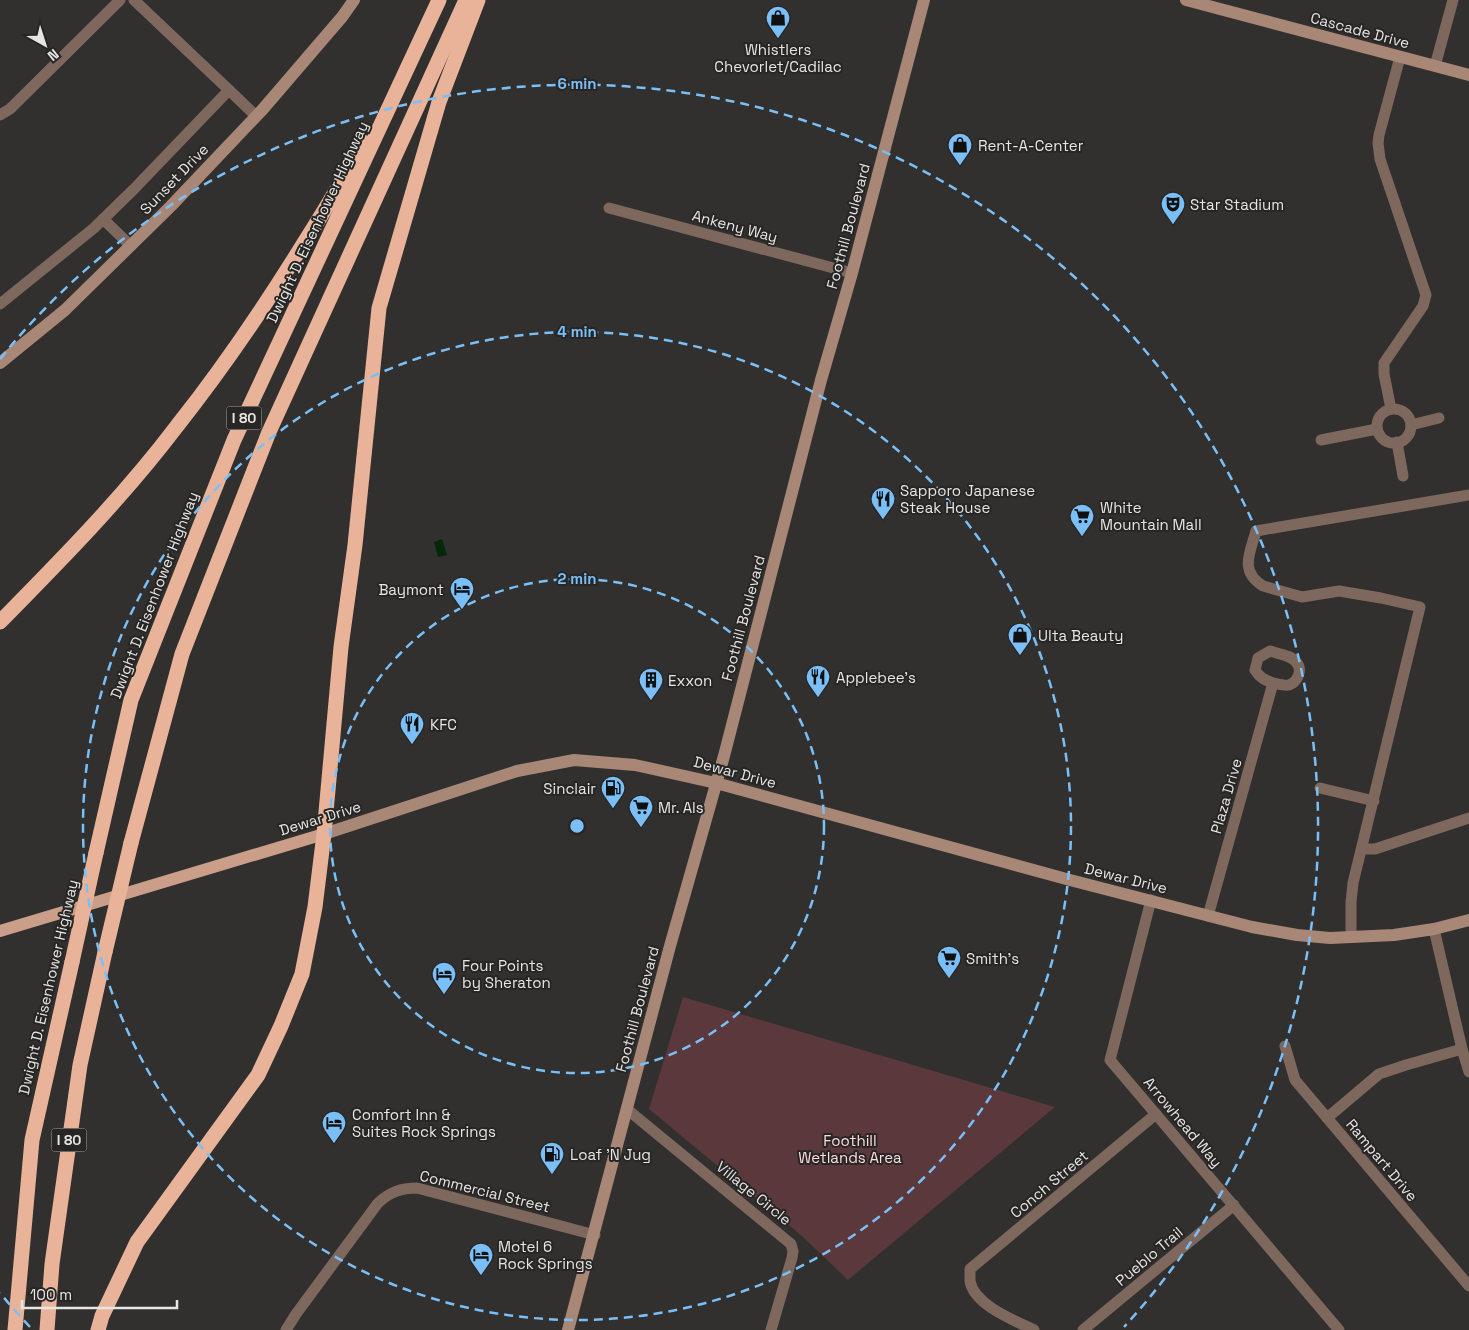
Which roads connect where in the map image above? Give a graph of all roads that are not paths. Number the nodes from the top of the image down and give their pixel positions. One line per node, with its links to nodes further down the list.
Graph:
1 (120, 0): 15 (street)
2 (134, 0): 14 (street)
3 (354, 0): 16 (street, Sunset Drive)
4 (435, 0): 31 (highway)
5 (439, 0): 54 (highway, Dwight D. Eisenhower Highway / I 80, bridge)
6 (466, 0): 55 (highway, I 80, bridge)
7 (478, 0): 37 (highway)
8 (924, 0): 20 (street, Foothill Boulevard)
9 (1186, 0): 11 (street, Cascade Drive)
10 (1453, 0): 12 (street)
11 (1400, 57): 12 (street, Cascade Drive); 23 (street)
12 (1435, 66): 13 (street, Cascade Drive)
13 (1469, 75)
14 (230, 90): 16 (street); 18 (street)
15 (0, 115)
16 (256, 116): 19 (street, Sunset Drive)
17 (609, 208): 20 (street, Ankeny Way)
18 (104, 219): 19 (street); 21 (street)
19 (131, 246): 22 (street, Sunset Drive)
20 (852, 273): 33 (street, Foothill Boulevard)
21 (0, 304)
22 (0, 364)
23 (1391, 409): 25 (street); 26 (street)
24 (1439, 418): 25 (street)
25 (1410, 425): 28 (street)
26 (1377, 429): 27 (street); 28 (street)
27 (1321, 440)
28 (1397, 442): 29 (street)
29 (1403, 476)
30 (1469, 495): 35 (street)
31 (0, 622)
32 (1273, 683): 40 (street, Plaza Drive)
33 (716, 783): 37 (street, Dewar Drive); 39 (street, Dewar Drive); 48 (street, Foothill Boulevard)
34 (1320, 788): 35 (street)
35 (1374, 801): 38 (street)
36 (1469, 818): 38 (street)
37 (324, 834): 43 (main road, Dewar Drive); 56 (highway)
38 (1362, 849): 44 (street)
39 (1151, 900): 40 (street, Dewar Drive); 49 (street, Arrowhead Way)
40 (1208, 916): 44 (street, Dewar Drive)
41 (1469, 920): 42 (street, Dewar Drive)
42 (1434, 929): 44 (street, Dewar Drive); 46 (street)
43 (0, 931)
44 (1351, 937)
45 (1285, 1046): 50 (street, Rampart Drive)
46 (1462, 1049): 47 (street); 50 (street)
47 (1469, 1072)
48 (628, 1110): 52 (street, Foothill Boulevard); 59 (street, Village Circle)
49 (1156, 1114): 51 (street, Arrowhead Way); 60 (street, Conch Street)
50 (1327, 1118): 53 (street, Rampart Drive)
51 (1234, 1205): 61 (street, Pueblo Trail); 62 (street, Arrowhead Way)
52 (594, 1235): 57 (street, Commercial Street); 58 (street, Foothill Boulevard)
53 (1469, 1286)
54 (15, 1330)
55 (47, 1330)
56 (98, 1330)
57 (286, 1330)
58 (568, 1330)
59 (771, 1330)
60 (1034, 1330)
61 (1083, 1330)
62 (1339, 1330)

